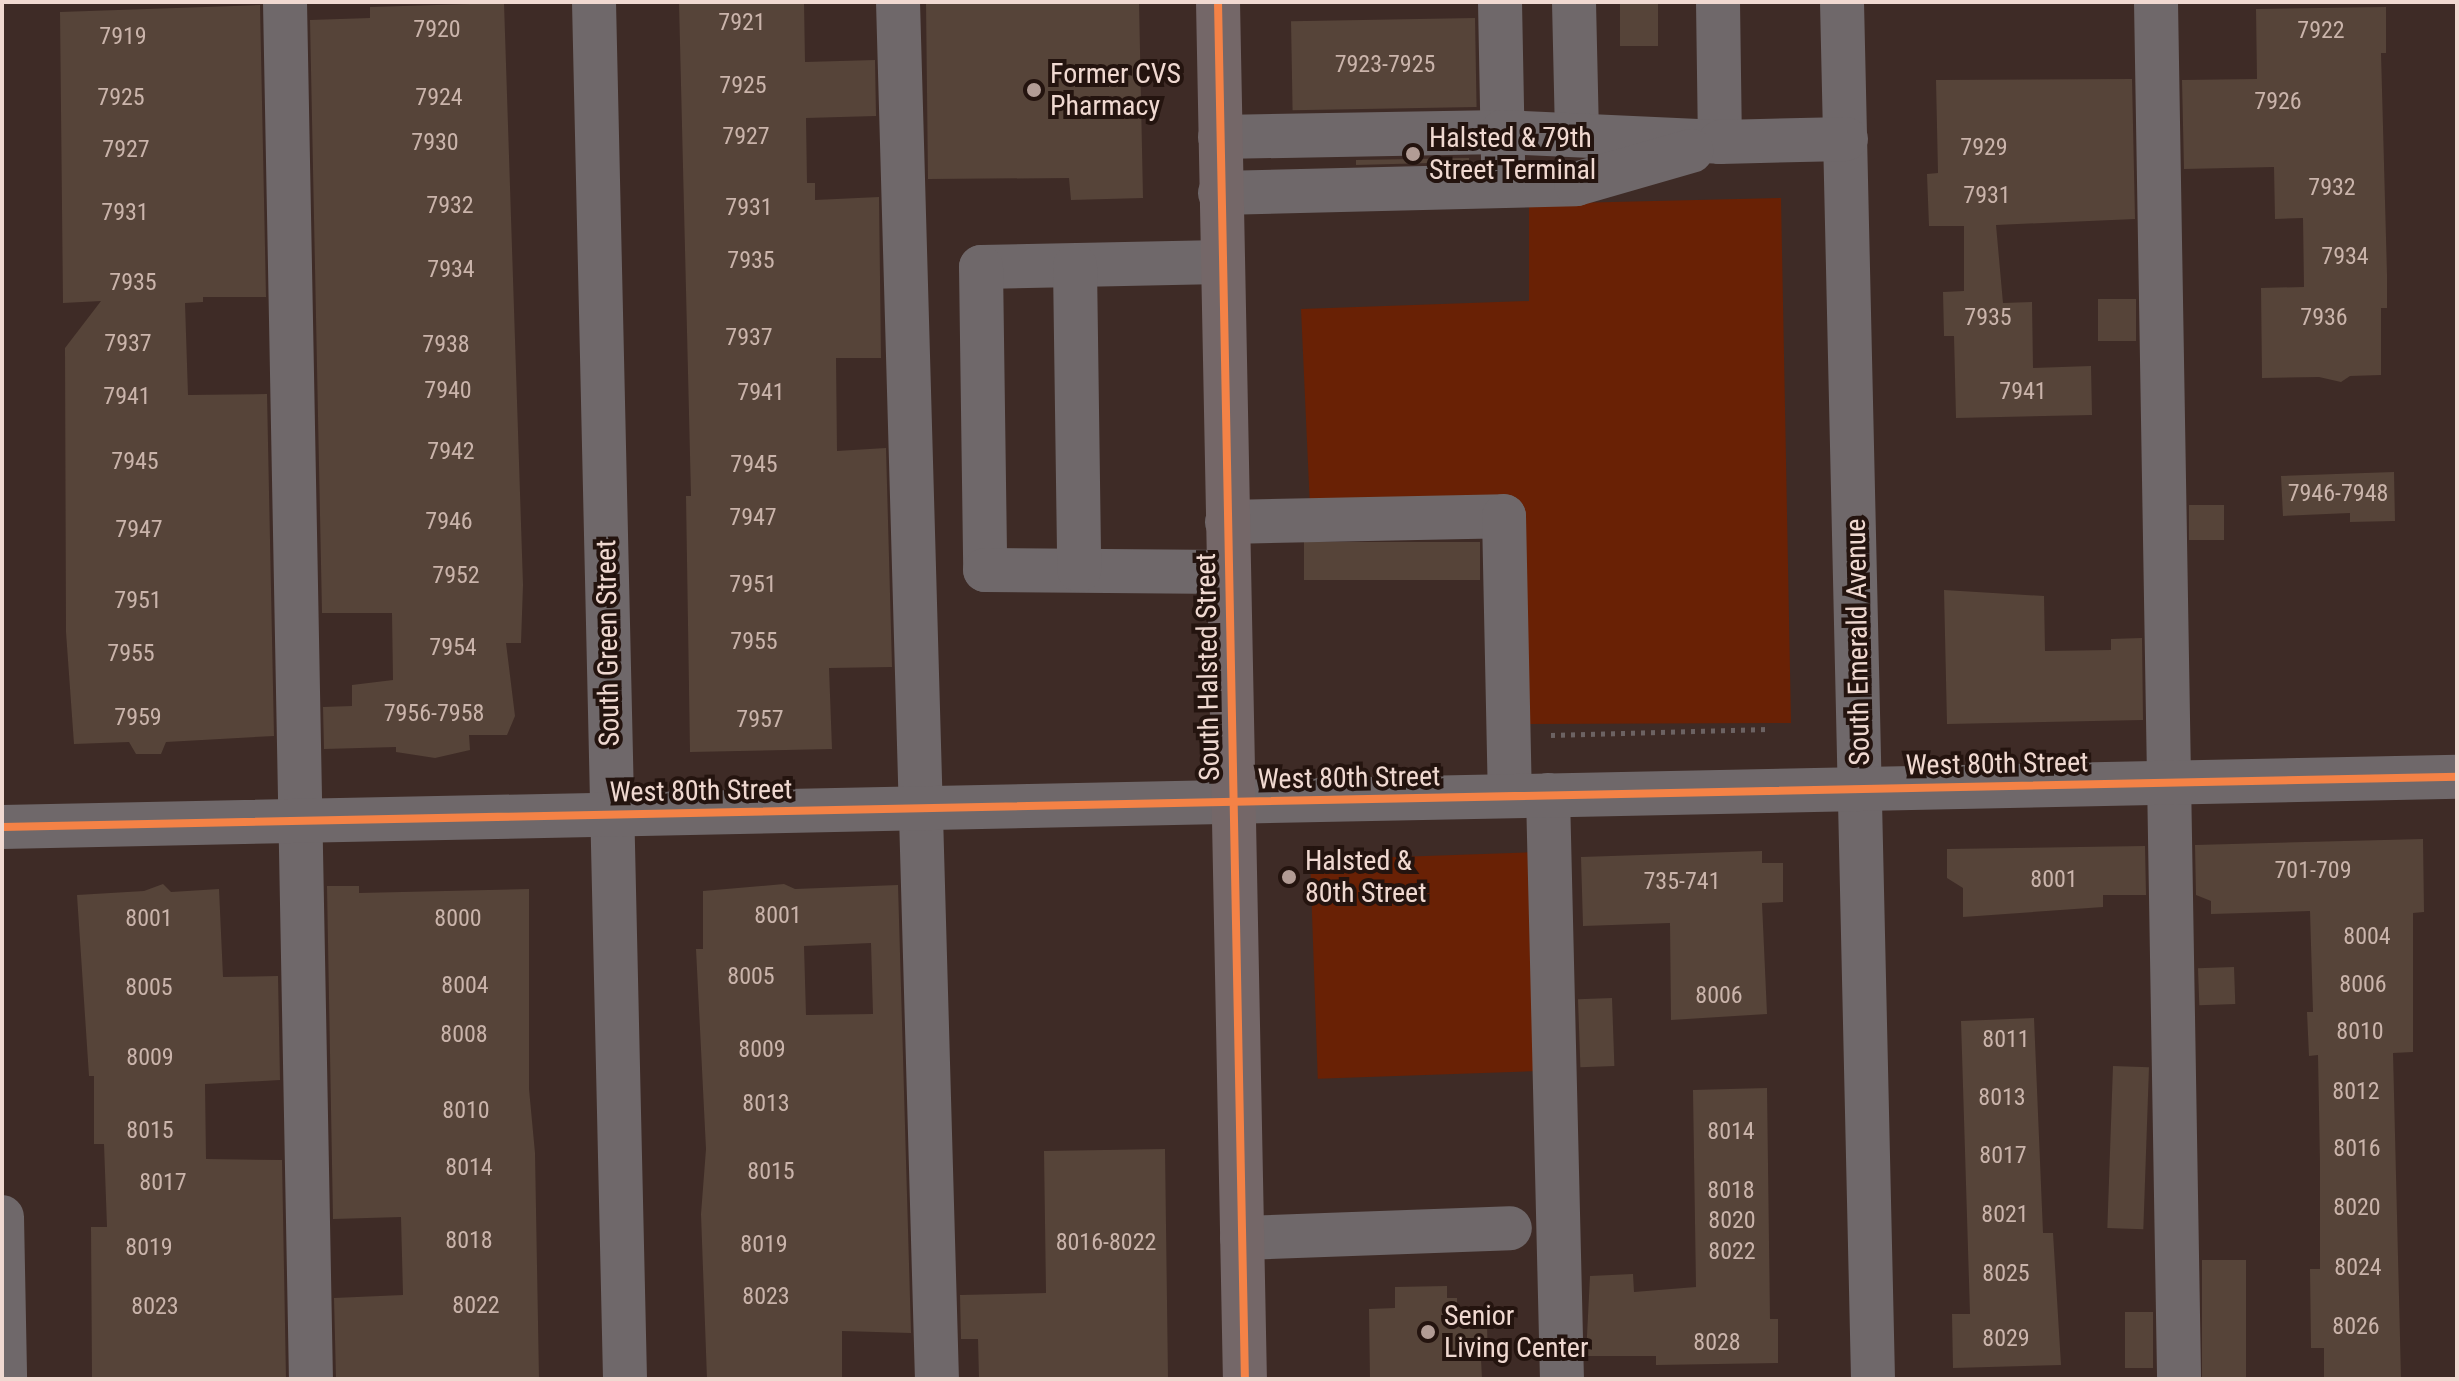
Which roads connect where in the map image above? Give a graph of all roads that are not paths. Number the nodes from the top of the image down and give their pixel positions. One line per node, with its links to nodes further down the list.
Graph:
1 (285, 2): 29 (street)
2 (594, 2): 28 (street, South Green Street)
3 (898, 2): 27 (street)
4 (1218, 2): 12 (main road, South Halsted Street)
5 (1500, 2): 10 (street)
6 (1574, 2): 11 (street)
7 (1718, 2): 14 (street)
8 (1842, 2): 13 (street, South Emerald Avenue)
9 (2156, 2): 23 (street)
10 (1502, 132): 11 (street); 12 (street); 15 (street)
11 (1577, 134): 14 (street)
12 (1220, 137): 16 (main road, South Halsted Street)
13 (1846, 139): 14 (street); 24 (street, South Emerald Avenue)
14 (1720, 142): 15 (street)
15 (1503, 186): 16 (street)
16 (1220, 193): 17 (main road, South Halsted Street)
17 (1221, 262): 18 (street); 19 (main road, South Halsted Street)
18 (1075, 266): 20 (street); 20 (street)
19 (1227, 522): 21 (main road, South Halsted Street); 25 (street)
20 (1079, 570): 21 (street)
21 (1228, 572): 26 (main road, South Halsted Street)
22 (2457, 777): 23 (street, West 80th Street)
23 (2169, 782): 24 (street, West 80th Street); 41 (street)
24 (1861, 789): 25 (street, West 80th Street); 40 (street, South Emerald Avenue)
25 (1529, 796): 26 (street, West 80th Street); 39 (street)
26 (1232, 803): 27 (street, West 80th Street); 33 (main road, South Halsted Street)
27 (920, 809): 28 (street, West 80th Street); 37 (street)
28 (612, 815): 29 (street, West 80th Street); 36 (street, South Green Street)
29 (299, 821): 30 (street, West 80th Street); 35 (street)
30 (2, 827)
31 (2, 1217): 34 (street)
32 (1510, 1228): 33 (street)
33 (1242, 1238): 38 (main road, South Halsted Street)
34 (5, 1379)
35 (311, 1379)
36 (625, 1379)
37 (937, 1379)
38 (1245, 1379)
39 (1562, 1379)
40 (1873, 1379)
41 (2179, 1379)

